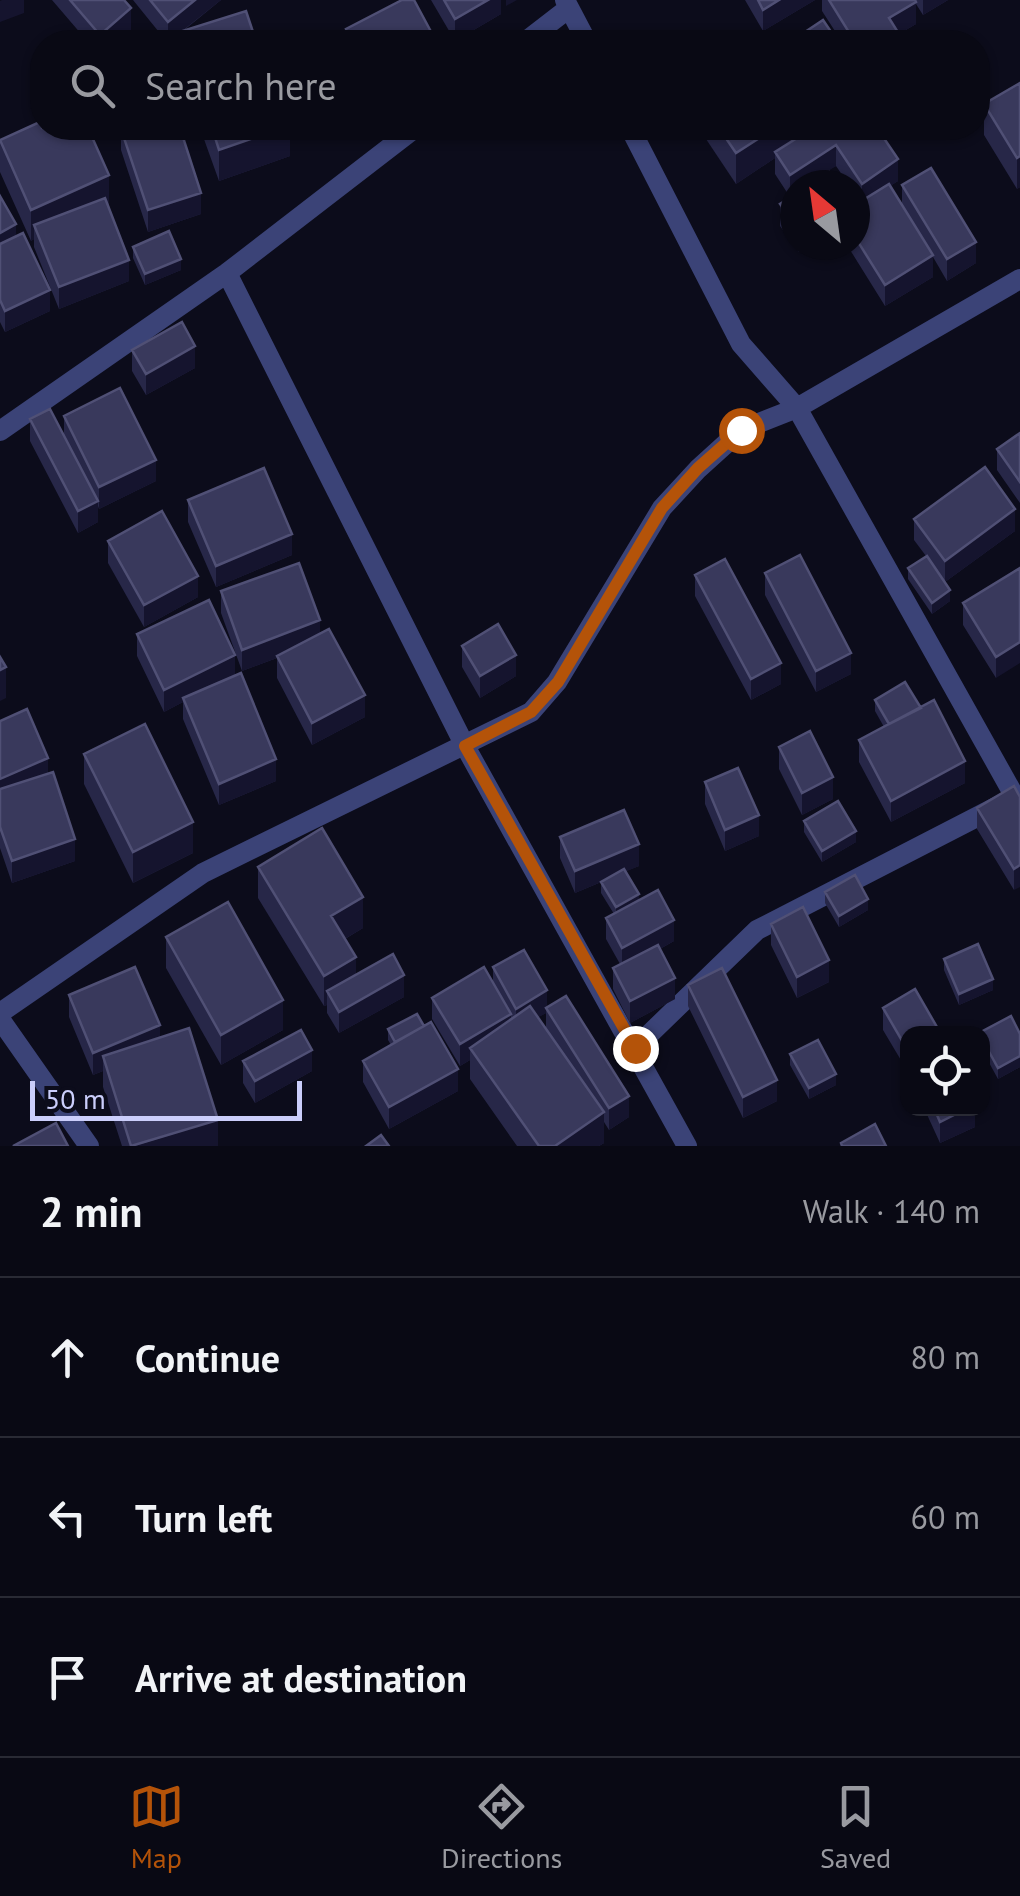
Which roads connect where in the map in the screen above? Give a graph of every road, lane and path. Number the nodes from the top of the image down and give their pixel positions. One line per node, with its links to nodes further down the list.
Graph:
1 (567, 4): 2 (street); 3 (street)
2 (538, 30)
3 (580, 30)
4 (399, 140): 6 (street)
5 (636, 140): 8 (street)
6 (227, 273): 9 (street); 10 (street)
7 (1020, 279): 8 (street)
8 (798, 408): 10 (street); 11 (street)
9 (0, 431)
10 (465, 746): 12 (street); 13 (street)
11 (1017, 795): 13 (street)
12 (0, 1016): 15 (street)
13 (635, 1048): 14 (street)
14 (682, 1144)
15 (89, 1146)

